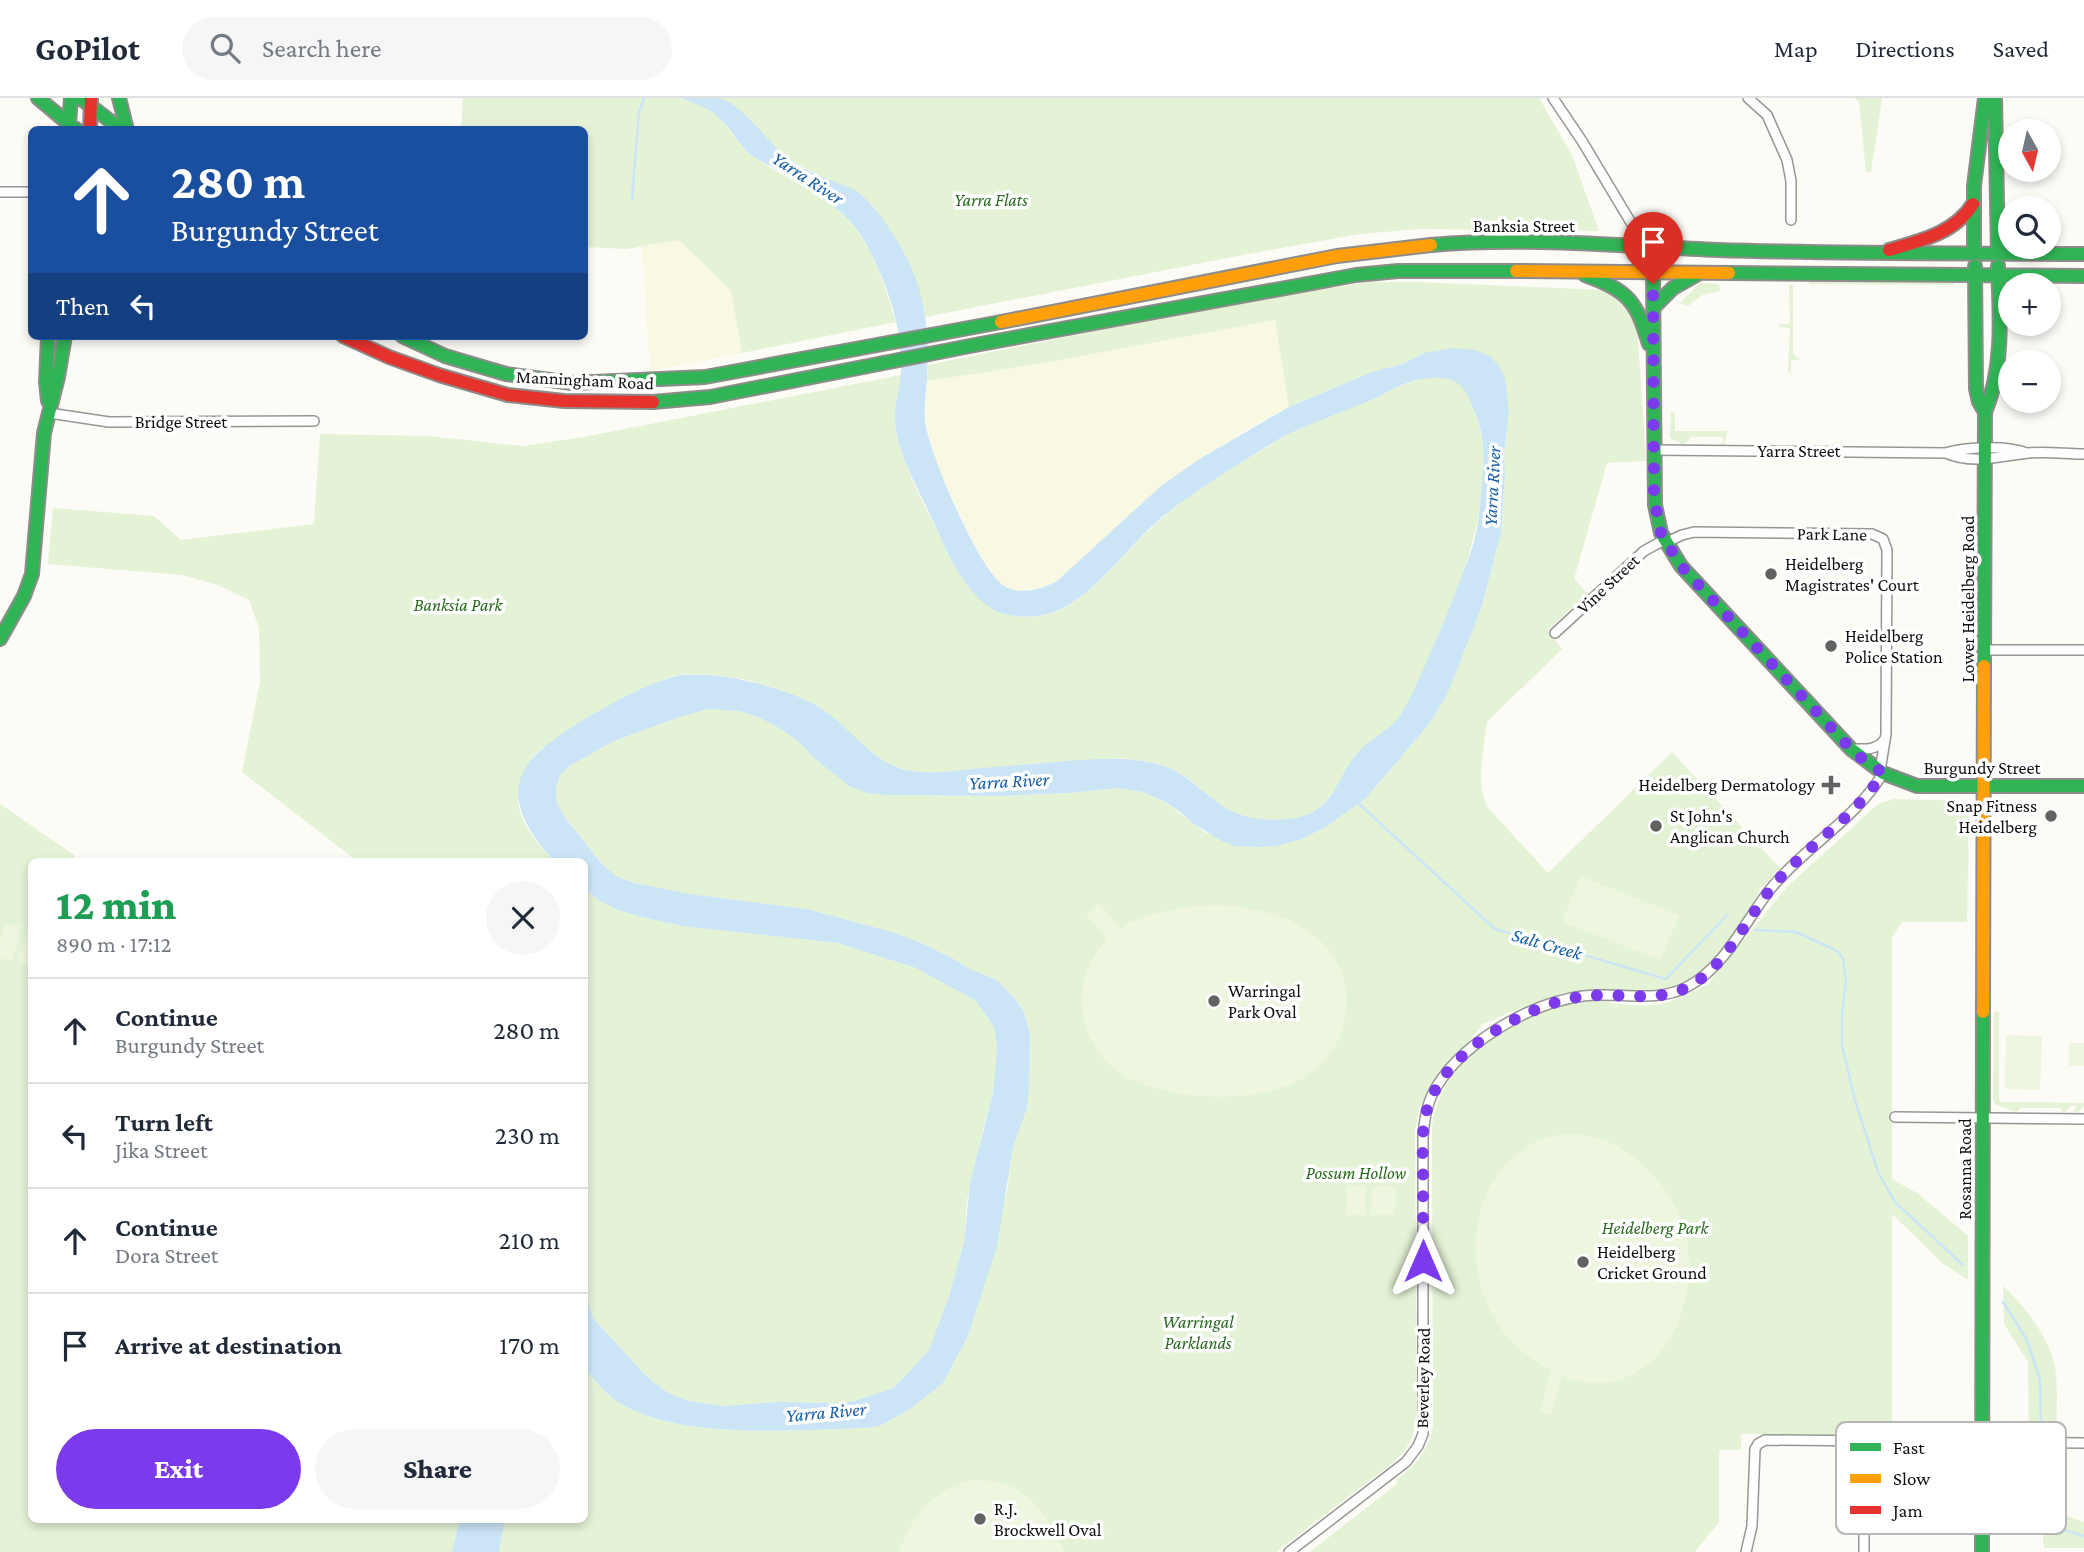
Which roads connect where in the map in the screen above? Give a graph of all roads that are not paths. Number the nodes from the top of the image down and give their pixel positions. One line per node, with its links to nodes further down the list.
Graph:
1 (38, 98): 9 (main road)
2 (71, 98): 10 (main road)
3 (119, 98): 13 (main road)
4 (1553, 98): 18 (street)
5 (1748, 98): 17 (street)
6 (1985, 98): 16 (main road, Lower Heidelberg Road)
7 (1995, 98): 21 (main road, Lower Heidelberg Road)
8 (87, 100): 11 (main road); 12 (main road)
9 (70, 126)
10 (72, 126)
11 (90, 126)
12 (120, 126)
13 (124, 126)
14 (0, 192): 15 (street)
15 (28, 192)
16 (1974, 203): 19 (main road); 20 (main road, Lower Heidelberg Road)
17 (1791, 220)
18 (1645, 246): 19 (main road, Banksia Street); 25 (main road); 38 (main road, Banksia Street)
19 (1884, 252): 20 (main road, Banksia Street)
20 (1975, 253): 21 (main road, Banksia Street); 27 (main road, Lower Heidelberg Road)
21 (1998, 253)
22 (2061, 254): 23 (main road, Banksia Street)
23 (2084, 254)
24 (1578, 272): 25 (main road); 39 (main road, Manningham Road); 40 (main road)
25 (1653, 272): 26 (main road); 31 (main road)
26 (1702, 272): 27 (main road); 31 (main road)
27 (1975, 276): 28 (main road); 41 (main road, Lower Heidelberg Road)
28 (1998, 276)
29 (2061, 276): 30 (main road)
30 (2084, 276)
31 (1654, 307): 40 (main road)
32 (1998, 307): 41 (main road, Lower Heidelberg Road)
33 (48, 340): 42 (main road)
34 (64, 340): 42 (main road)
35 (352, 340): 39 (main road, Manningham Road)
36 (398, 340): 39 (main road)
37 (409, 340): 38 (main road, Manningham Road)
38 (848, 351)
39 (389, 357)
40 (1654, 361): 44 (main road)
41 (1985, 412): 45 (main road, Lower Heidelberg Road)
42 (49, 413): 43 (street, Bridge Street); 49 (main road)
43 (314, 421)
44 (1654, 450): 45 (street, Yarra Street); 47 (main road)
45 (1985, 454): 46 (street, Yarra Street); 50 (main road, Lower Heidelberg Road)
46 (2084, 454)
47 (1665, 542): 48 (street, Vine Street); 52 (street, Park Lane); 53 (main road, Burgundy Street)
48 (1555, 633)
49 (0, 639)
50 (1985, 650): 51 (street); 55 (main road, Lower Heidelberg Road)
51 (2084, 650)
52 (1886, 737): 53 (street); 54 (street, Park Lane)
53 (1851, 748): 54 (main road, Burgundy Street)
54 (1882, 772): 55 (main road, Burgundy Street); 66 (street, Beverley Road)
55 (1984, 785): 56 (main road, Burgundy Street); 58 (main road, Rosanna Road)
56 (2084, 786)
57 (1895, 1116): 58 (street)
58 (1983, 1118): 59 (street); 60 (main road, Rosanna Road)
59 (2084, 1119)
60 (1982, 1422)
61 (1836, 1440): 67 (street)
62 (2066, 1443): 63 (street)
63 (2084, 1443)
64 (1864, 1534): 68 (street)
65 (1982, 1534): 69 (main road, Rosanna Road)
66 (1289, 1552)
67 (1746, 1552)
68 (1864, 1552)
69 (1982, 1552)

